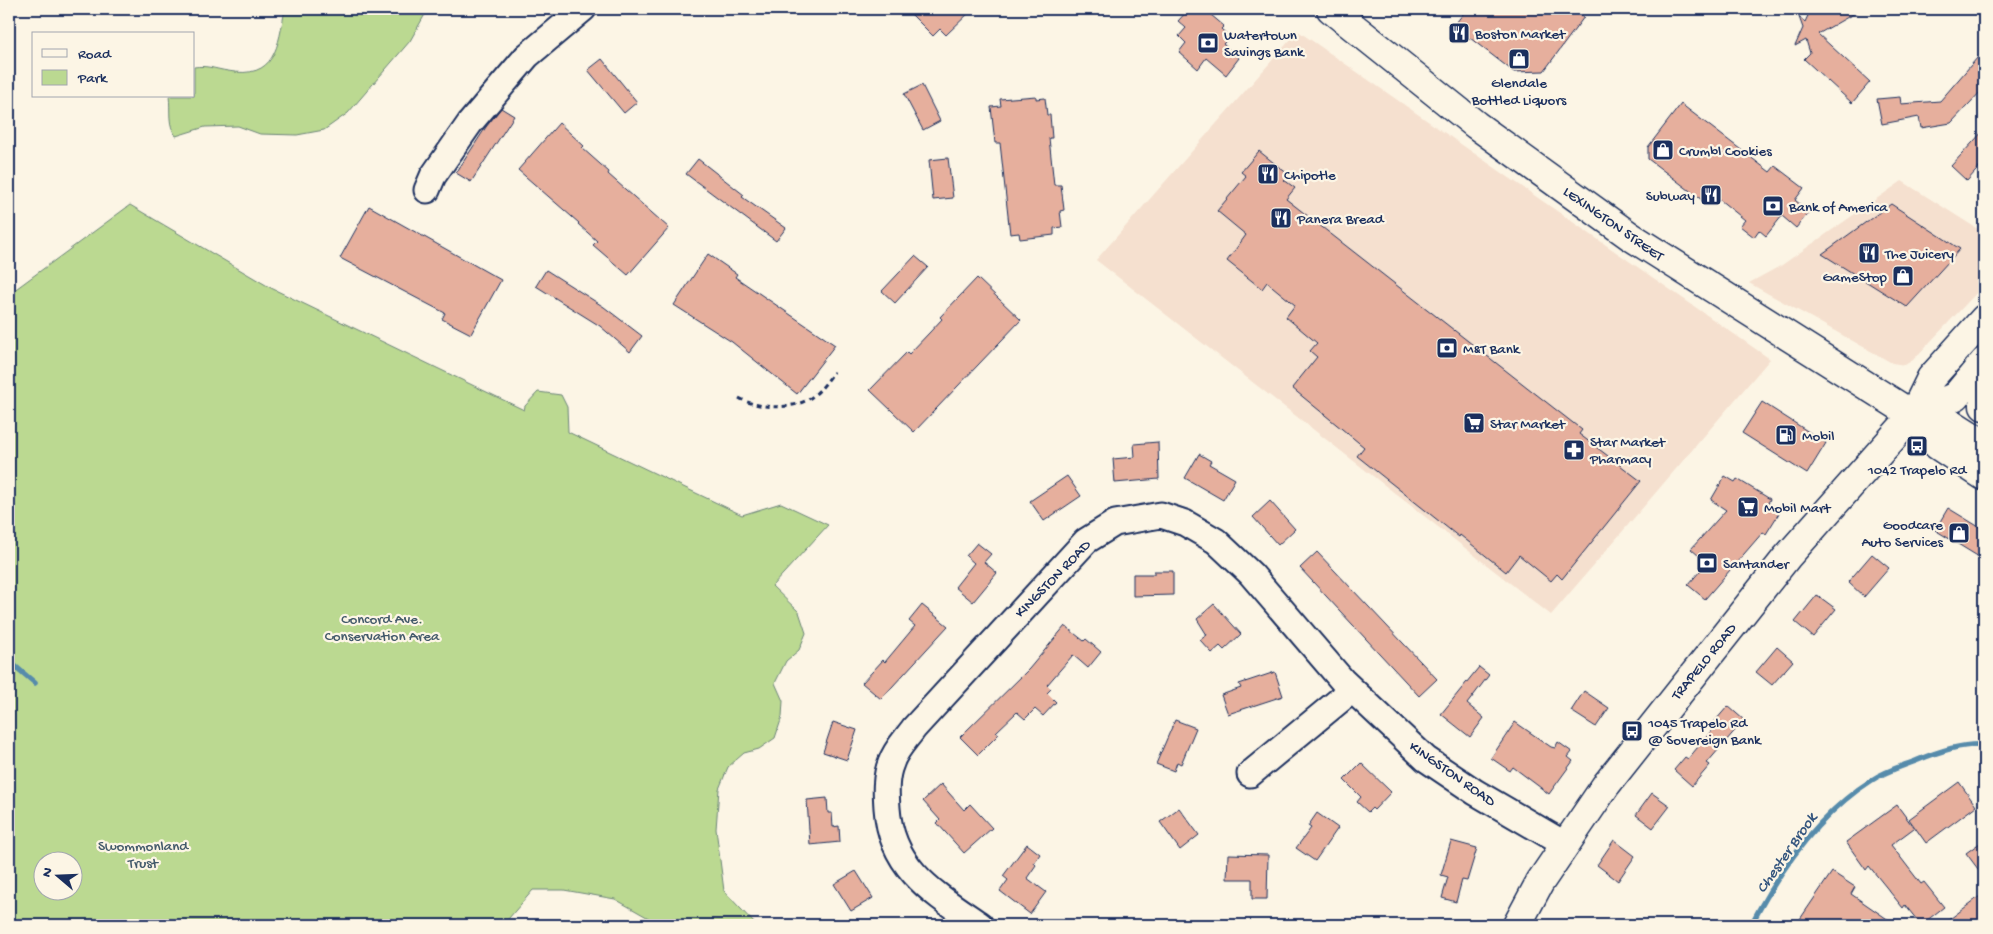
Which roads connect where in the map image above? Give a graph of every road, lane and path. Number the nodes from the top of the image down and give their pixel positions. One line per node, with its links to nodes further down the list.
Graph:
1 (583, 9): 3 (street)
2 (1331, 9): 10 (main road, LEXINGTON STREET)
3 (427, 190)
4 (1984, 320): 10 (main road, TRAPELO ROAD)
5 (1984, 362): 10 (main road, TRAPELO ROAD)
6 (834, 372): 8 (path)
7 (1984, 388): 9 (main road)
8 (739, 398)
9 (1984, 406)
10 (1913, 415): 11 (main road, LEXINGTON STREET); 12 (main road, LEXINGTON STREET); 15 (main road, TRAPELO ROAD)
11 (1984, 444)
12 (1984, 476)
13 (1352, 690): 14 (street); 15 (street, KINGSTON ROAD); 16 (street, KINGSTON ROAD)
14 (1250, 774)
15 (1566, 845): 17 (main road, TRAPELO ROAD)
16 (980, 925)
17 (1517, 925)

